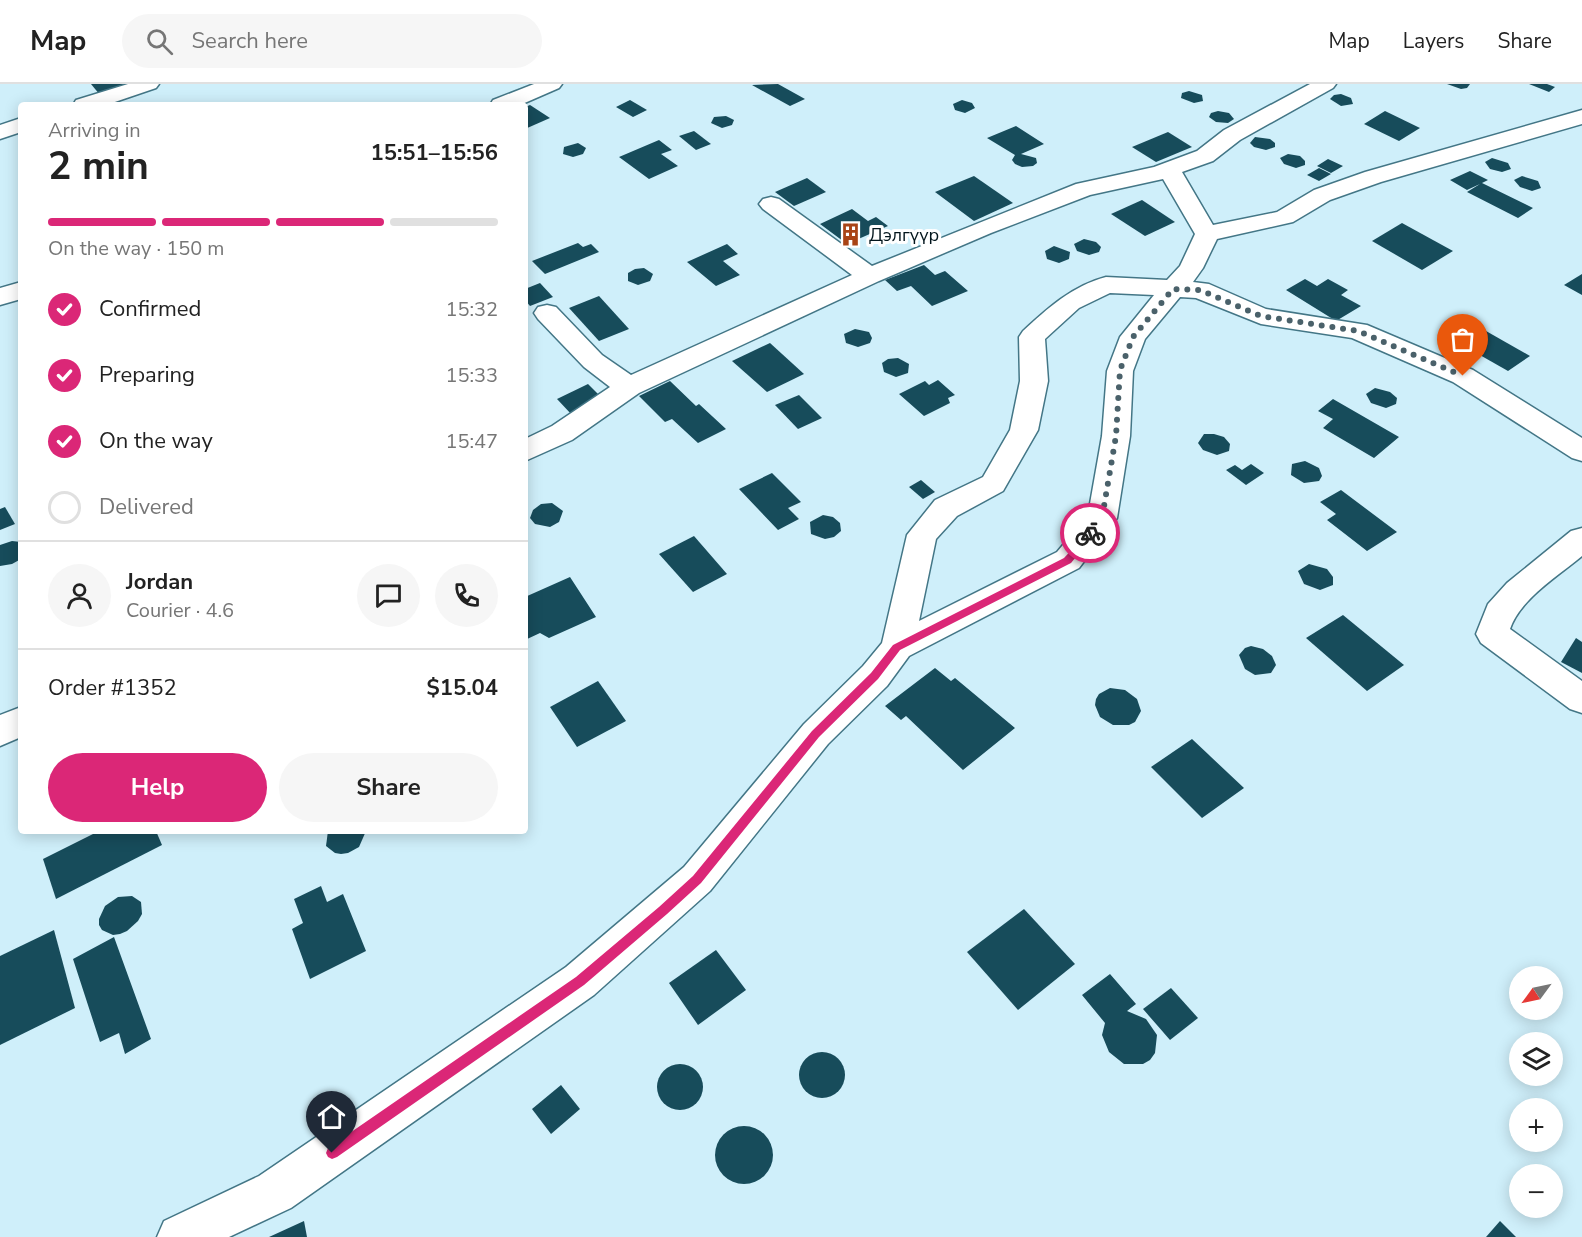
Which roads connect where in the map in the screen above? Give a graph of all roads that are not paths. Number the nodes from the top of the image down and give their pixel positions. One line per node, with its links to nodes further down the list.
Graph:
1 (149, 84): 4 (street)
2 (552, 84): 5 (street)
3 (1326, 84): 9 (street)
4 (93, 102)
5 (508, 102)
6 (1582, 117): 11 (street)
7 (18, 126): 8 (street)
8 (0, 132)
9 (1169, 169): 11 (street); 12 (street)
10 (771, 204): 12 (street)
11 (1207, 234): 13 (street)
12 (870, 276): 17 (street)
13 (1173, 289): 19 (street); 21 (street); 21 (street)
14 (18, 291): 15 (street)
15 (0, 297)
16 (547, 313): 17 (street)
17 (629, 387): 18 (street)
18 (528, 450)
19 (1582, 451)
20 (1582, 539): 22 (street)
21 (897, 647): 25 (street)
22 (1582, 699)
23 (18, 722): 24 (street)
24 (0, 731)
25 (180, 1237)

